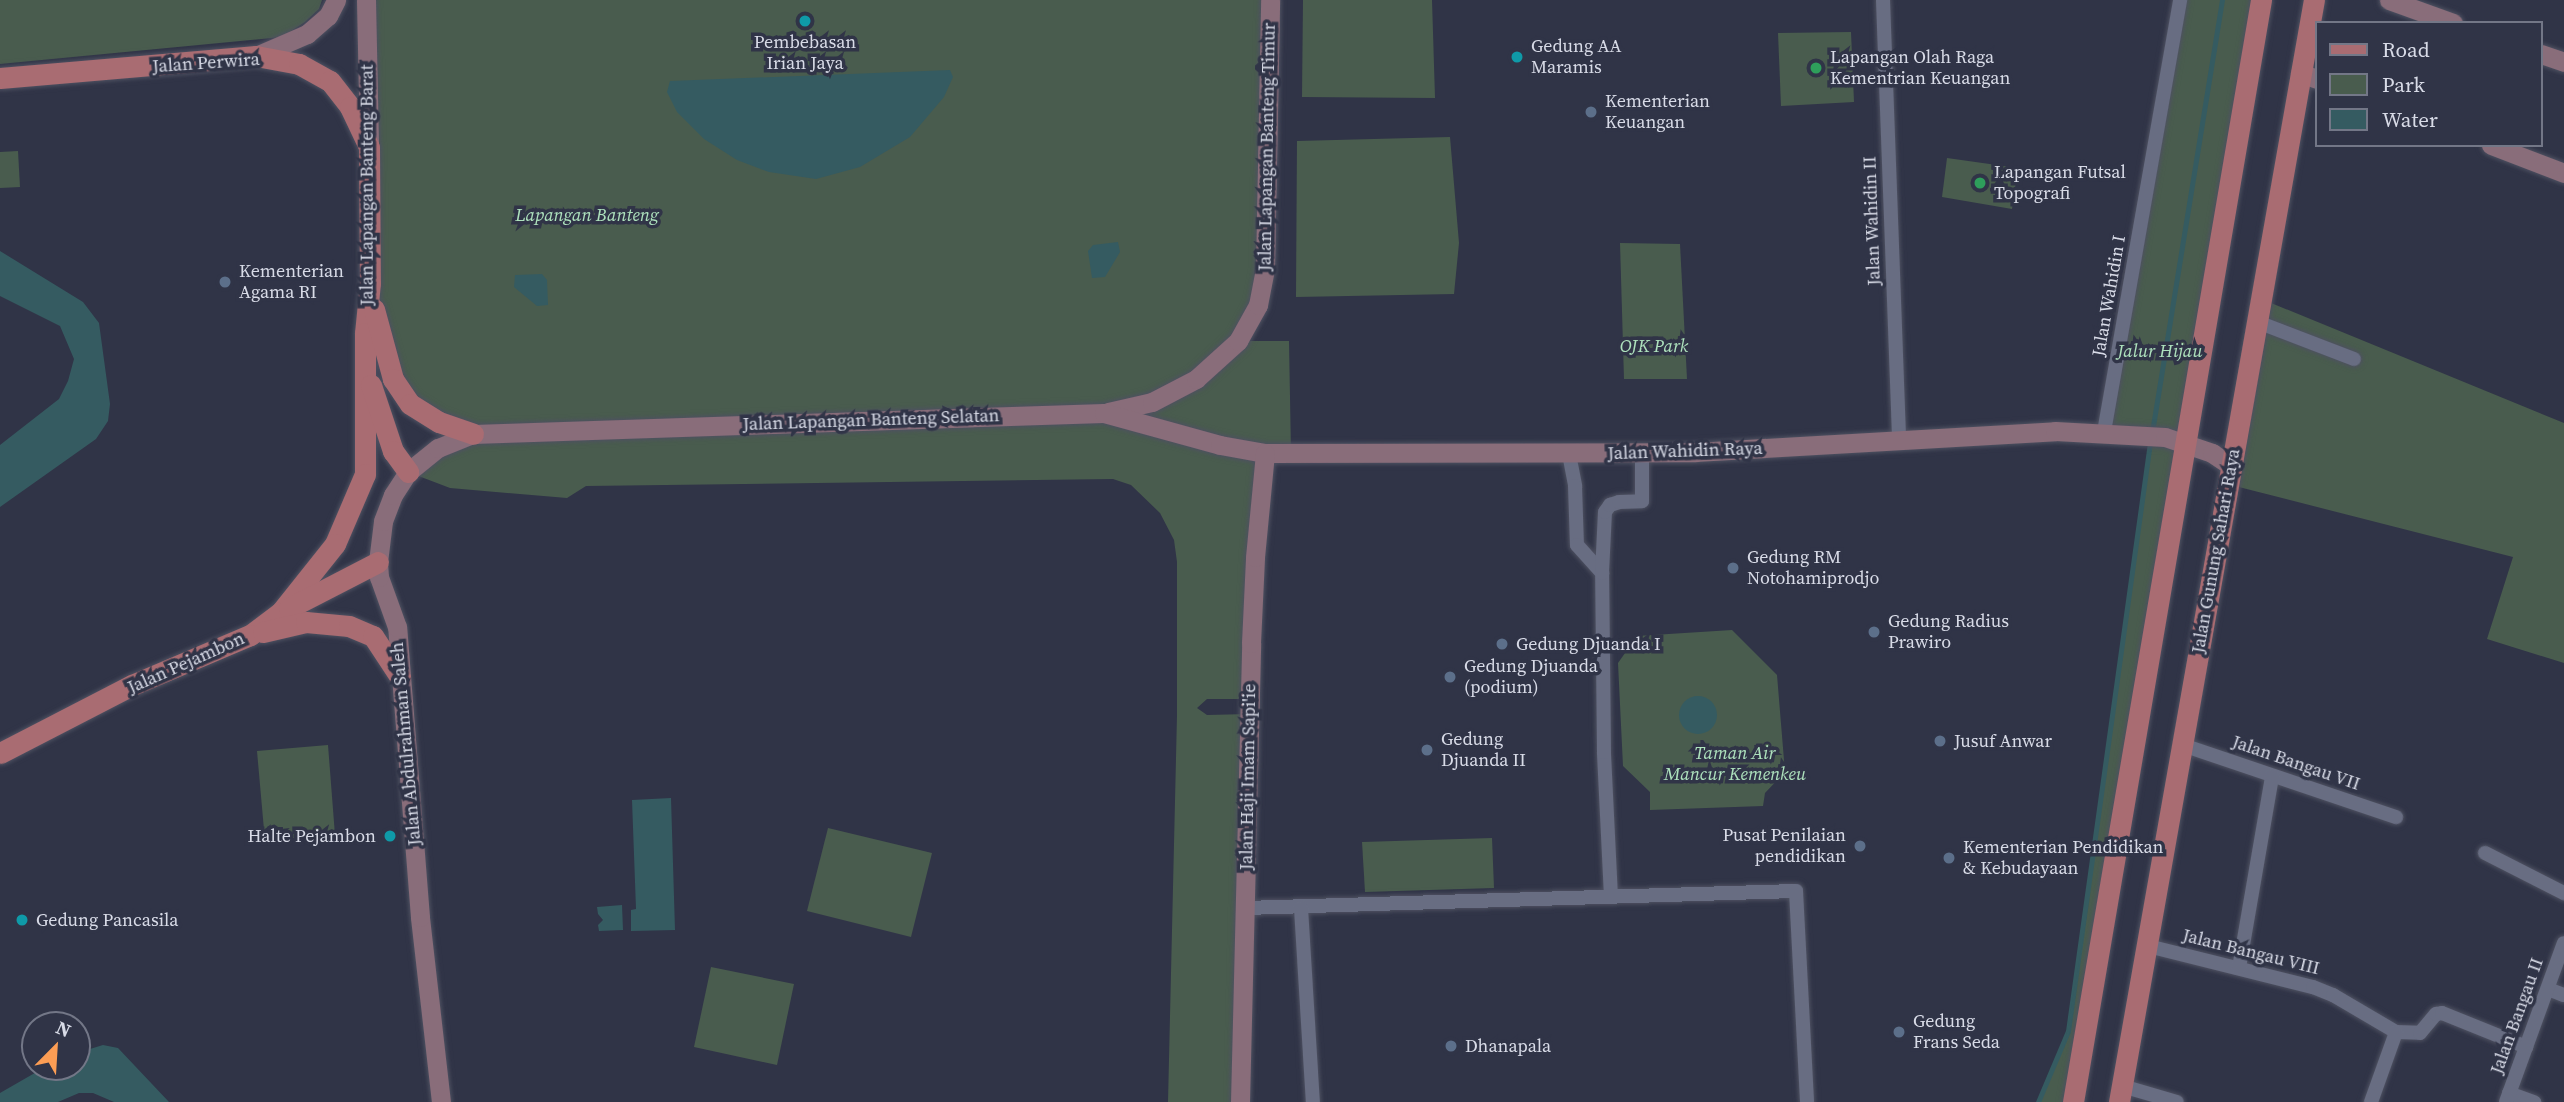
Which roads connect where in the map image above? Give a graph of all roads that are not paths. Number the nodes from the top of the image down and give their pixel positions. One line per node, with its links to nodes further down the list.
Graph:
1 (336, 0): 11 (street)
2 (366, 0): 15 (street, Jalan Lapangan Banteng Barat)
3 (1270, 0): 22 (street, Jalan Lapangan Banteng Timur)
4 (1884, 0): 26 (street, Jalan Wahidin II)
5 (2180, 0): 23 (street, Jalan Wahidin I)
6 (2261, 0): 25 (main road)
7 (2314, 0): 13 (main road, Jalan Gunung Sahari Raya)
8 (2389, 0): 9 (street)
9 (2447, 21)
10 (2543, 55): 12 (street)
11 (256, 56): 14 (main road, Jalan Perwira); 15 (main road, Jalan Perwira)
12 (2564, 62)
13 (2309, 76): 19 (main road, Jalan Gunung Sahari Raya)
14 (0, 78)
15 (369, 147): 18 (main road, Jalan Lapangan Banteng Barat)
16 (2496, 147): 17 (street)
17 (2564, 173)
18 (370, 283): 21 (main road, Jalan Lapangan Banteng Barat); 24 (main road)
19 (2255, 321): 20 (street); 30 (main road, Jalan Gunung Sahari Raya)
20 (2354, 359)
21 (366, 370): 31 (main road); 34 (main road, Jalan Pejambon)
22 (1104, 413): 24 (street, Jalan Lapangan Banteng Selatan); 28 (street, Jalan Lapangan Banteng Selatan)
23 (2105, 432): 25 (street, Jalan Wahidin Raya); 26 (street, Jalan Wahidin Raya)
24 (473, 434): 31 (street, Jalan Abdulrahman Saleh)
25 (2175, 439): 30 (street, Jalan Wahidin Raya); 59 (main road)
26 (1899, 441): 27 (street, Jalan Wahidin Raya)
27 (1643, 452): 29 (street, Jalan Wahidin Raya); 33 (street)
28 (1265, 453): 29 (street, Jalan Wahidin Raya); 44 (street, Jalan Haji Imam Sapi'ie)
29 (1569, 454): 33 (street)
30 (2231, 466): 37 (main road, Jalan Gunung Sahari Raya)
31 (408, 472): 32 (street, Jalan Abdulrahman Saleh)
32 (378, 562): 34 (main road); 36 (street, Jalan Abdulrahman Saleh)
33 (1602, 573): 43 (street)
34 (281, 612): 35 (main road, Jalan Pejambon)
35 (250, 635): 36 (main road); 38 (main road, Jalan Pejambon)
36 (400, 677): 55 (street, Jalan Abdulrahman Saleh)
37 (2183, 745): 39 (street, Jalan Bangau VII); 47 (main road, Jalan Gunung Sahari Raya)
38 (0, 753)
39 (2272, 776): 40 (street, Jalan Bangau VII); 48 (street)
40 (2396, 817)
41 (2485, 852): 42 (street)
42 (2564, 893)
43 (1611, 897): 45 (street); 58 (street)
44 (1245, 908): 45 (street); 56 (street, Jalan Haji Imam Sapi'ie)
45 (1301, 908): 57 (street)
46 (2564, 943): 49 (street, Jalan Bangau II)
47 (2148, 946): 48 (street, Jalan Bangau VIII); 53 (main road, Jalan Gunung Sahari Raya)
48 (2239, 968): 51 (street, Jalan Bangau VIII)
49 (2548, 989): 50 (street); 52 (street, Jalan Bangau II)
50 (2564, 995)
51 (2396, 1032): 52 (street); 61 (street)
52 (2526, 1046): 54 (street, Jalan Bangau II)
53 (2121, 1094): 60 (street)
54 (2507, 1098): 62 (street)
55 (441, 1102)
56 (1240, 1102)
57 (1313, 1102)
58 (1807, 1102)
59 (2073, 1102)
60 (2177, 1102)
61 (2371, 1102)
62 (2535, 1102)

